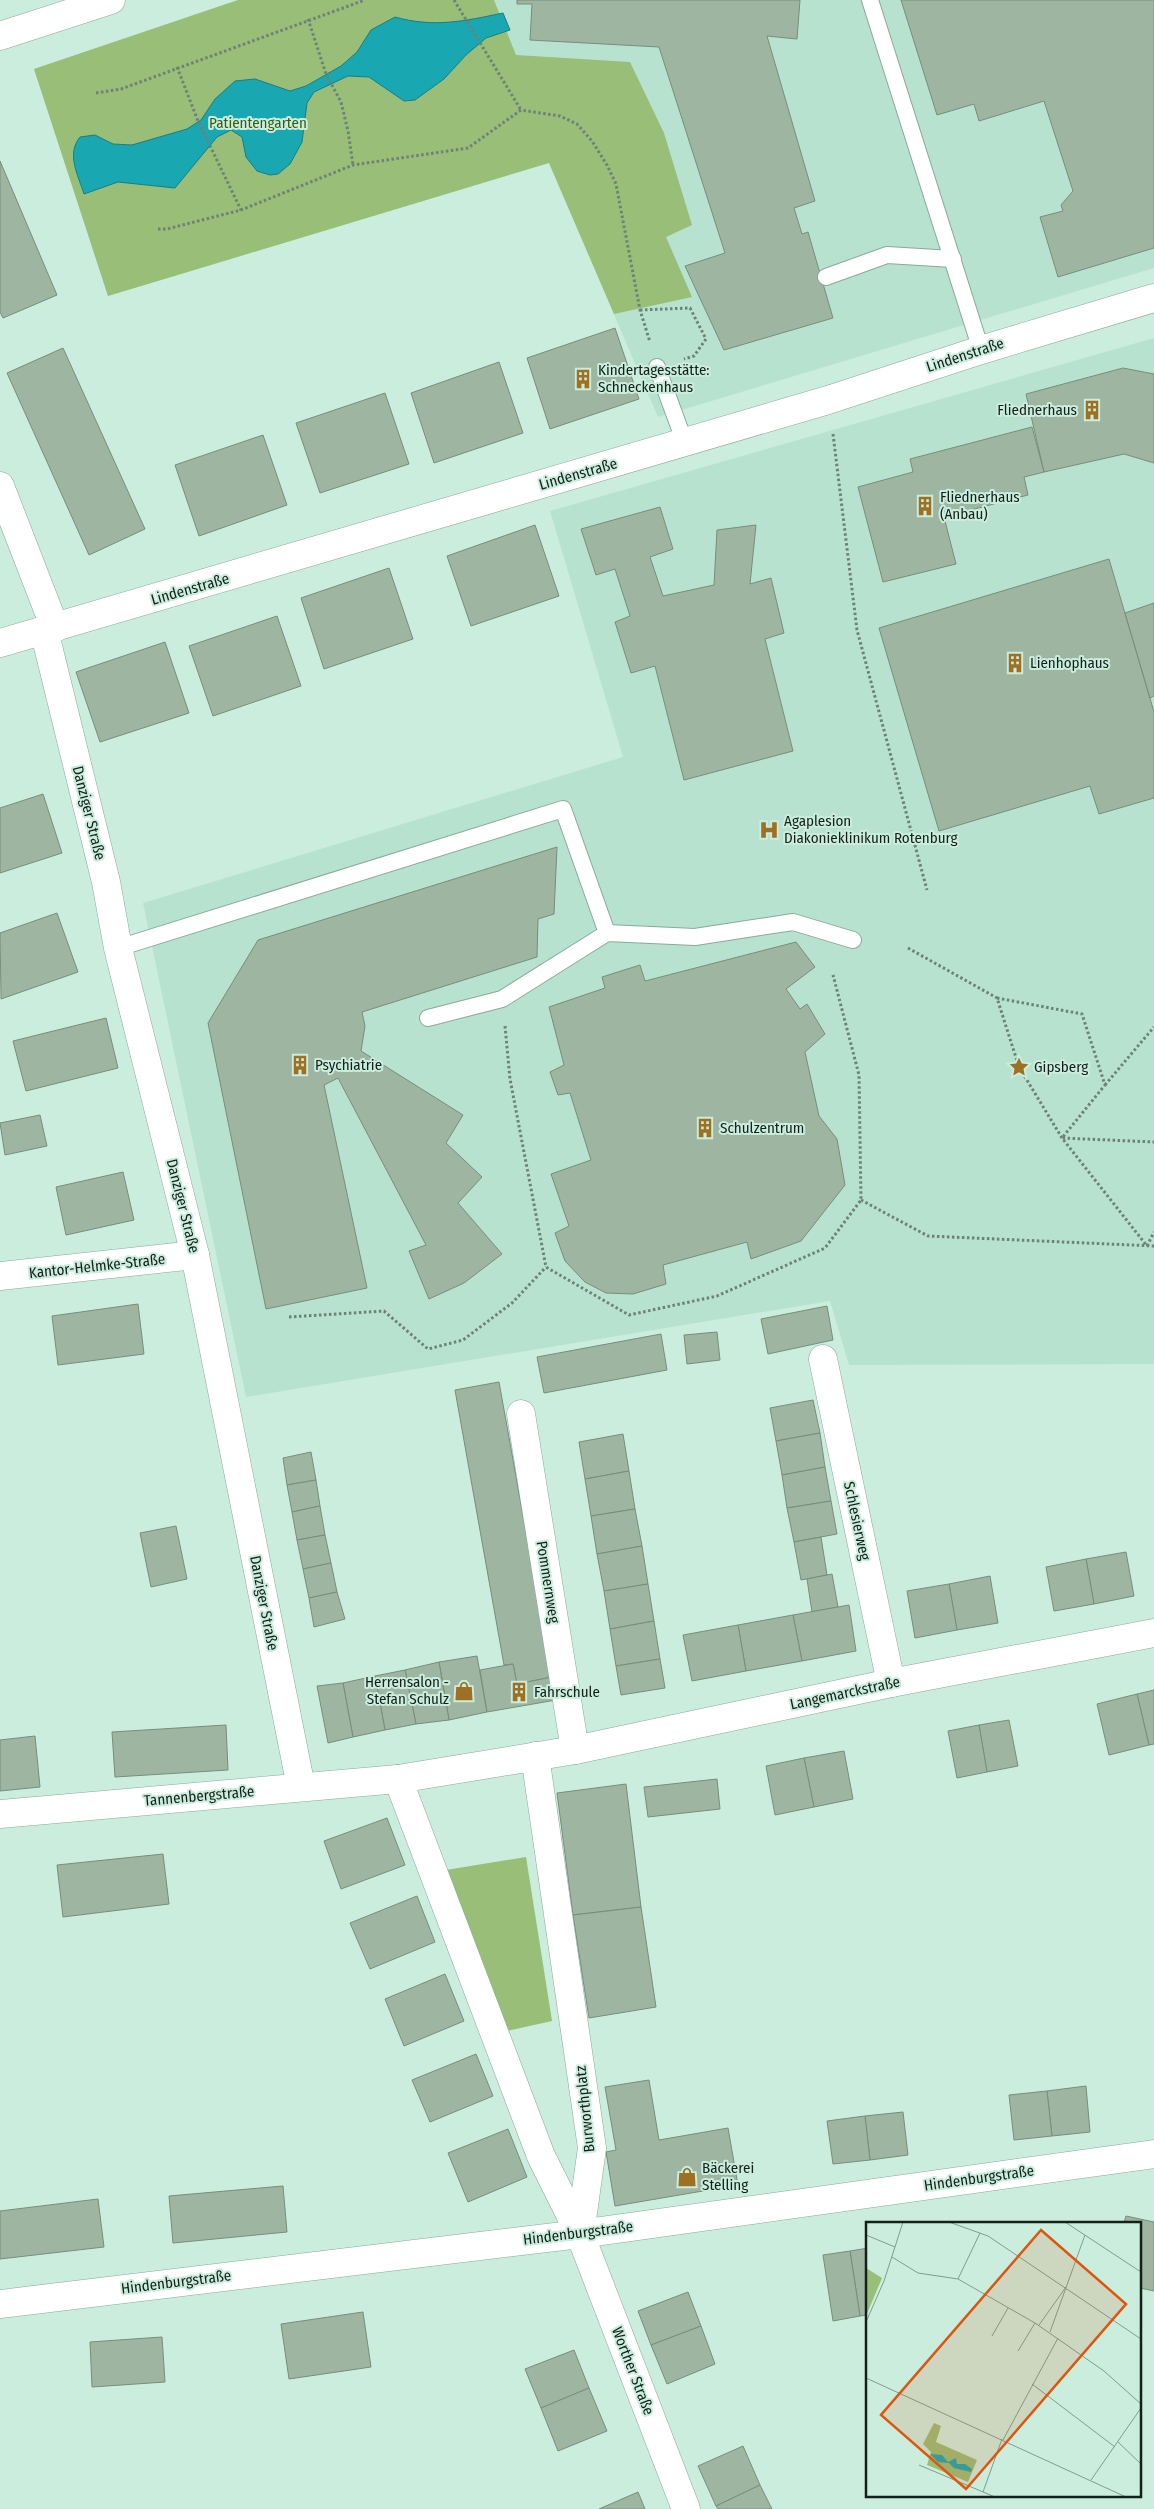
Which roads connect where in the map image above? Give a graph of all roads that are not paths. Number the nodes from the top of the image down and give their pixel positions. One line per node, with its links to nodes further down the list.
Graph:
1 (111, 0): 3 (street)
2 (870, 0): 4 (lane)
3 (0, 36)
4 (953, 259): 5 (lane); 7 (lane)
5 (826, 277)
6 (1154, 298): 7 (street, Lindenstraße)
7 (981, 350): 9 (street, Lindenstraße)
8 (657, 366): 9 (lane)
9 (685, 443): 11 (street, Lindenstraße)
10 (0, 486): 11 (street, Danziger Straße)
11 (50, 629): 12 (street, Lindenstraße); 15 (street, Danziger Straße)
12 (0, 643)
13 (607, 933): 14 (lane); 15 (lane); 16 (lane)
14 (853, 940)
15 (118, 948): 17 (street, Danziger Straße)
16 (428, 1018)
17 (195, 1255): 18 (street, Kantor-Helmke-Straße); 26 (street, Danziger Straße)
18 (0, 1276)
19 (823, 1359): 22 (street, Schlesierweg)
20 (521, 1414): 23 (street, Pommernweg)
21 (1154, 1633): 22 (street, Langemarckstraße)
22 (892, 1684): 23 (street, Langemarckstraße)
23 (575, 1750): 24 (street, Langemarckstraße)
24 (536, 1756): 25 (street); 29 (street, Burworthplatz)
25 (398, 1780): 26 (street, Tannenbergstraße); 29 (street)
26 (301, 1787): 27 (street, Tannenbergstraße)
27 (0, 1814)
28 (1154, 2154): 29 (street, Hindenburgstraße)
29 (580, 2234): 30 (street, Hindenburgstraße); 31 (street, Worther Straße)
30 (0, 2304)
31 (686, 2509)

